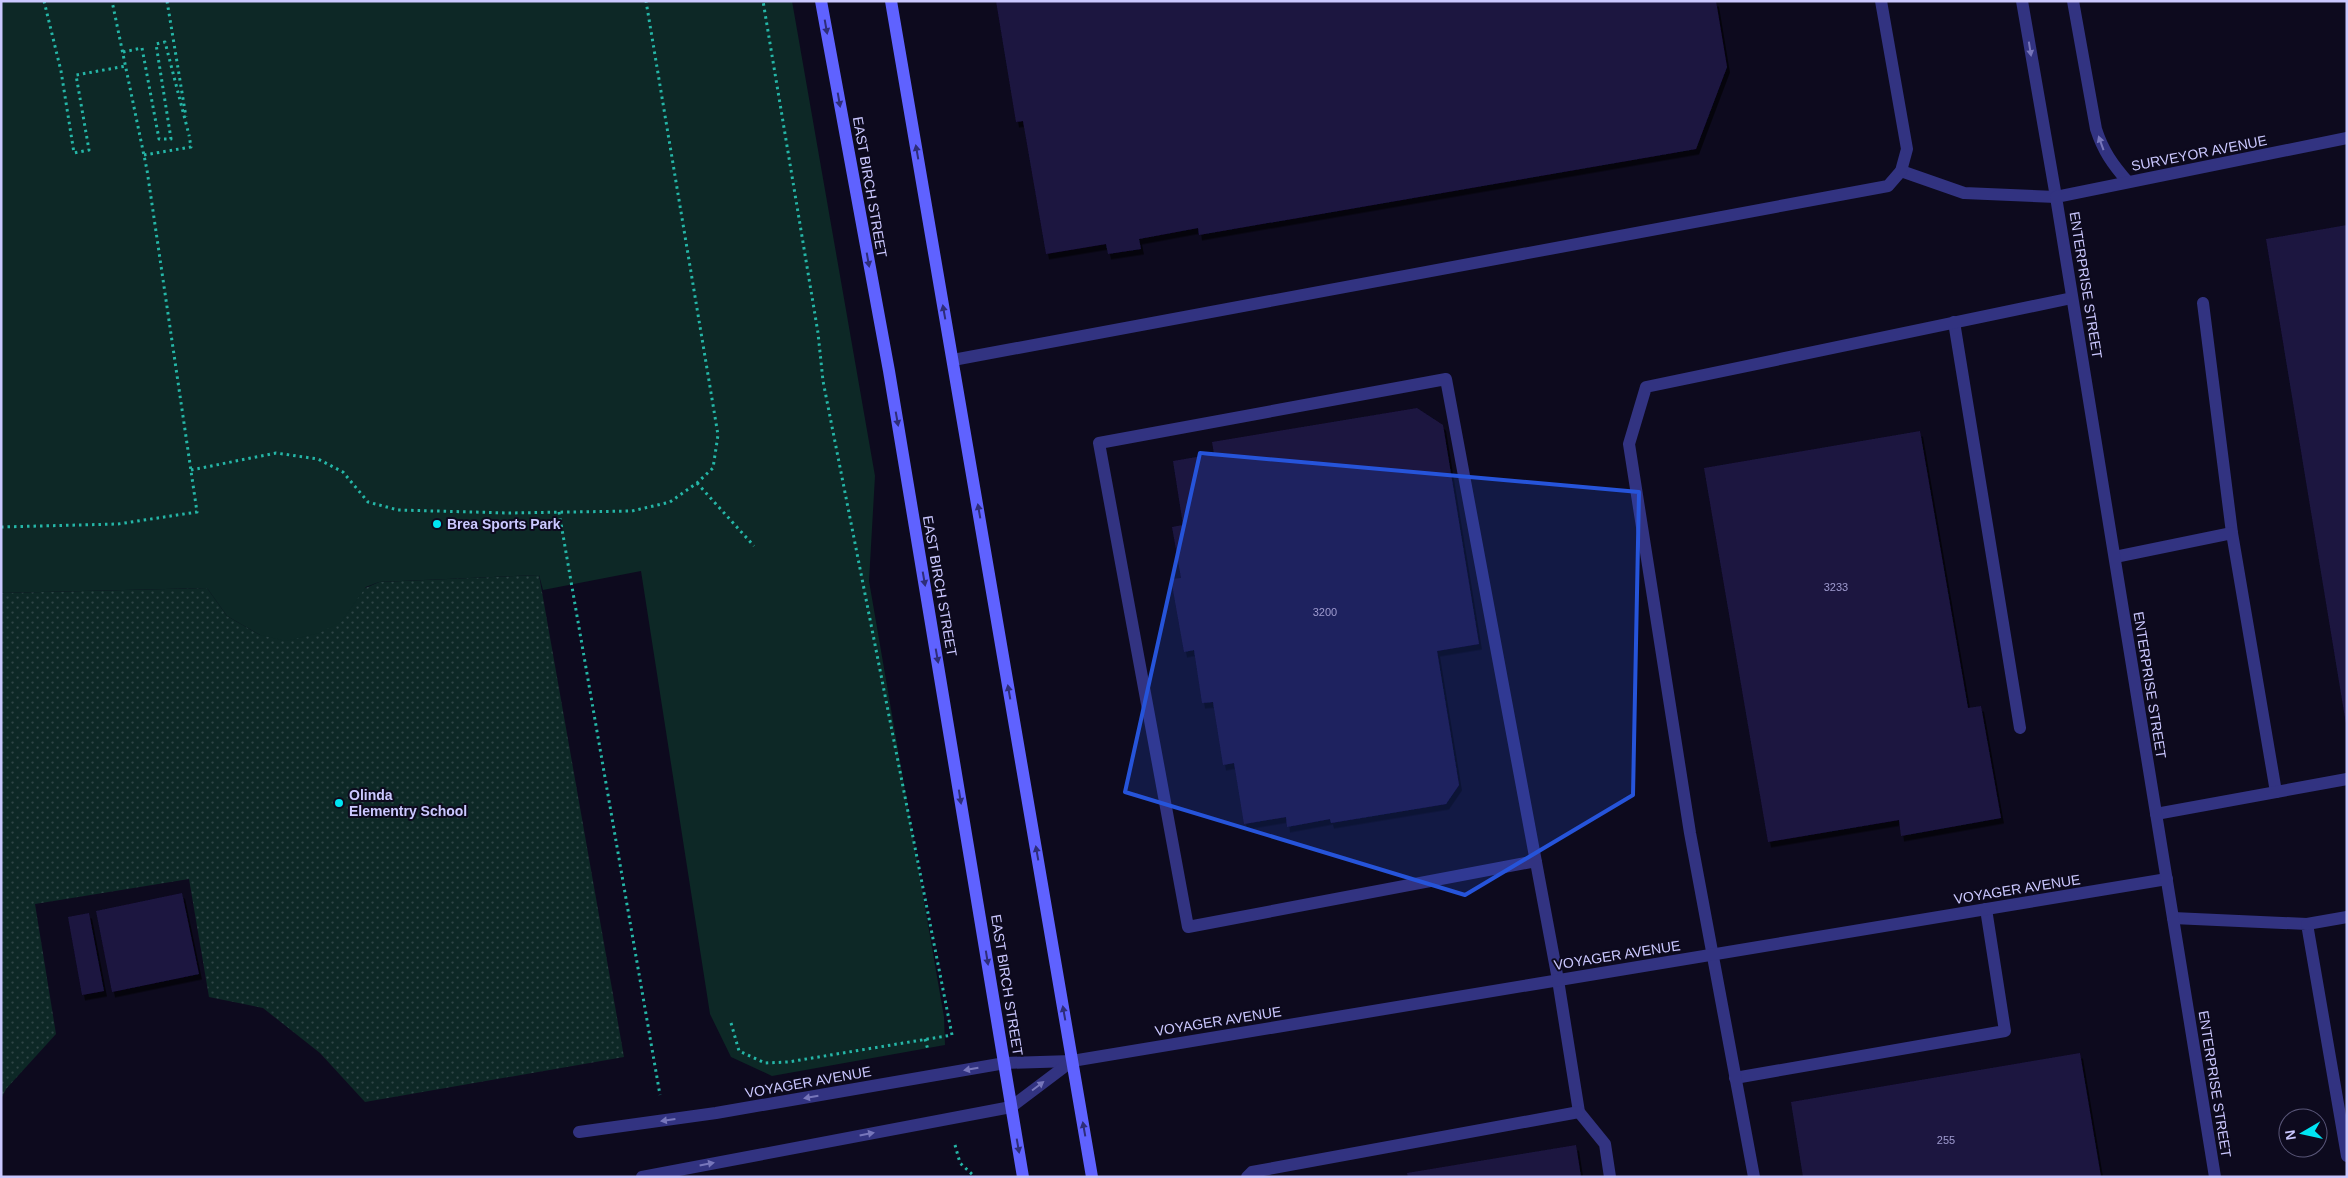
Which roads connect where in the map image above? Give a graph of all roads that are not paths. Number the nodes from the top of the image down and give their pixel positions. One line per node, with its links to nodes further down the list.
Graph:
1 (821, 1): 29 (street, EAST BIRCH STREET, one-way to 29)
2 (891, 1): 13 (street, one-way to 2)
3 (1881, 1): 7 (street)
4 (2022, 1): 9 (street, ENTERPRISE STREET, one-way to 9)
5 (2073, 1): 8 (street, one-way to 5)
6 (2347, 138): 8 (street, SURVEYOR AVENUE)
7 (1901, 171): 9 (street, SURVEYOR AVENUE); 13 (street)
8 (2128, 182): 9 (street, SURVEYOR AVENUE)
9 (2056, 197): 10 (street, ENTERPRISE STREET)
10 (2072, 298): 12 (street); 15 (street, ENTERPRISE STREET)
11 (2203, 303): 14 (street)
12 (1954, 322): 16 (street); 26 (street)
13 (953, 360): 28 (street, one-way to 13)
14 (2232, 533): 15 (street); 18 (street)
15 (2115, 557): 19 (street, ENTERPRISE STREET)
16 (2020, 728)
17 (2347, 779): 18 (street)
18 (2276, 792): 19 (street)
19 (2156, 814): 21 (street, ENTERPRISE STREET)
20 (1536, 862): 20 (street); 27 (street)
21 (2167, 879): 22 (street, VOYAGER AVENUE); 24 (street, ENTERPRISE STREET)
22 (1986, 909): 26 (street, VOYAGER AVENUE); 30 (street)
23 (2347, 917): 25 (street)
24 (2173, 918): 25 (street); 41 (street, ENTERPRISE STREET)
25 (2306, 924): 34 (street)
26 (1712, 955): 27 (street, VOYAGER AVENUE); 30 (street)
27 (1558, 980): 28 (street, VOYAGER AVENUE); 32 (street)
28 (1072, 1061): 29 (street, VOYAGER AVENUE); 31 (street, VOYAGER AVENUE, one-way to 28); 37 (street, one-way to 28)
29 (1005, 1063): 31 (street, EAST BIRCH STREET); 33 (street, VOYAGER AVENUE, one-way to 33)
30 (1735, 1078): 40 (street)
31 (1011, 1106): 35 (street, VOYAGER AVENUE, one-way to 31); 36 (street, EAST BIRCH STREET, one-way to 36)
32 (1578, 1112): 38 (street); 39 (street)
33 (579, 1132)
34 (2347, 1156)
35 (642, 1177)
36 (1023, 1177)
37 (1092, 1177)
38 (1247, 1177)
39 (1610, 1177)
40 (1754, 1177)
41 (2215, 1177)

